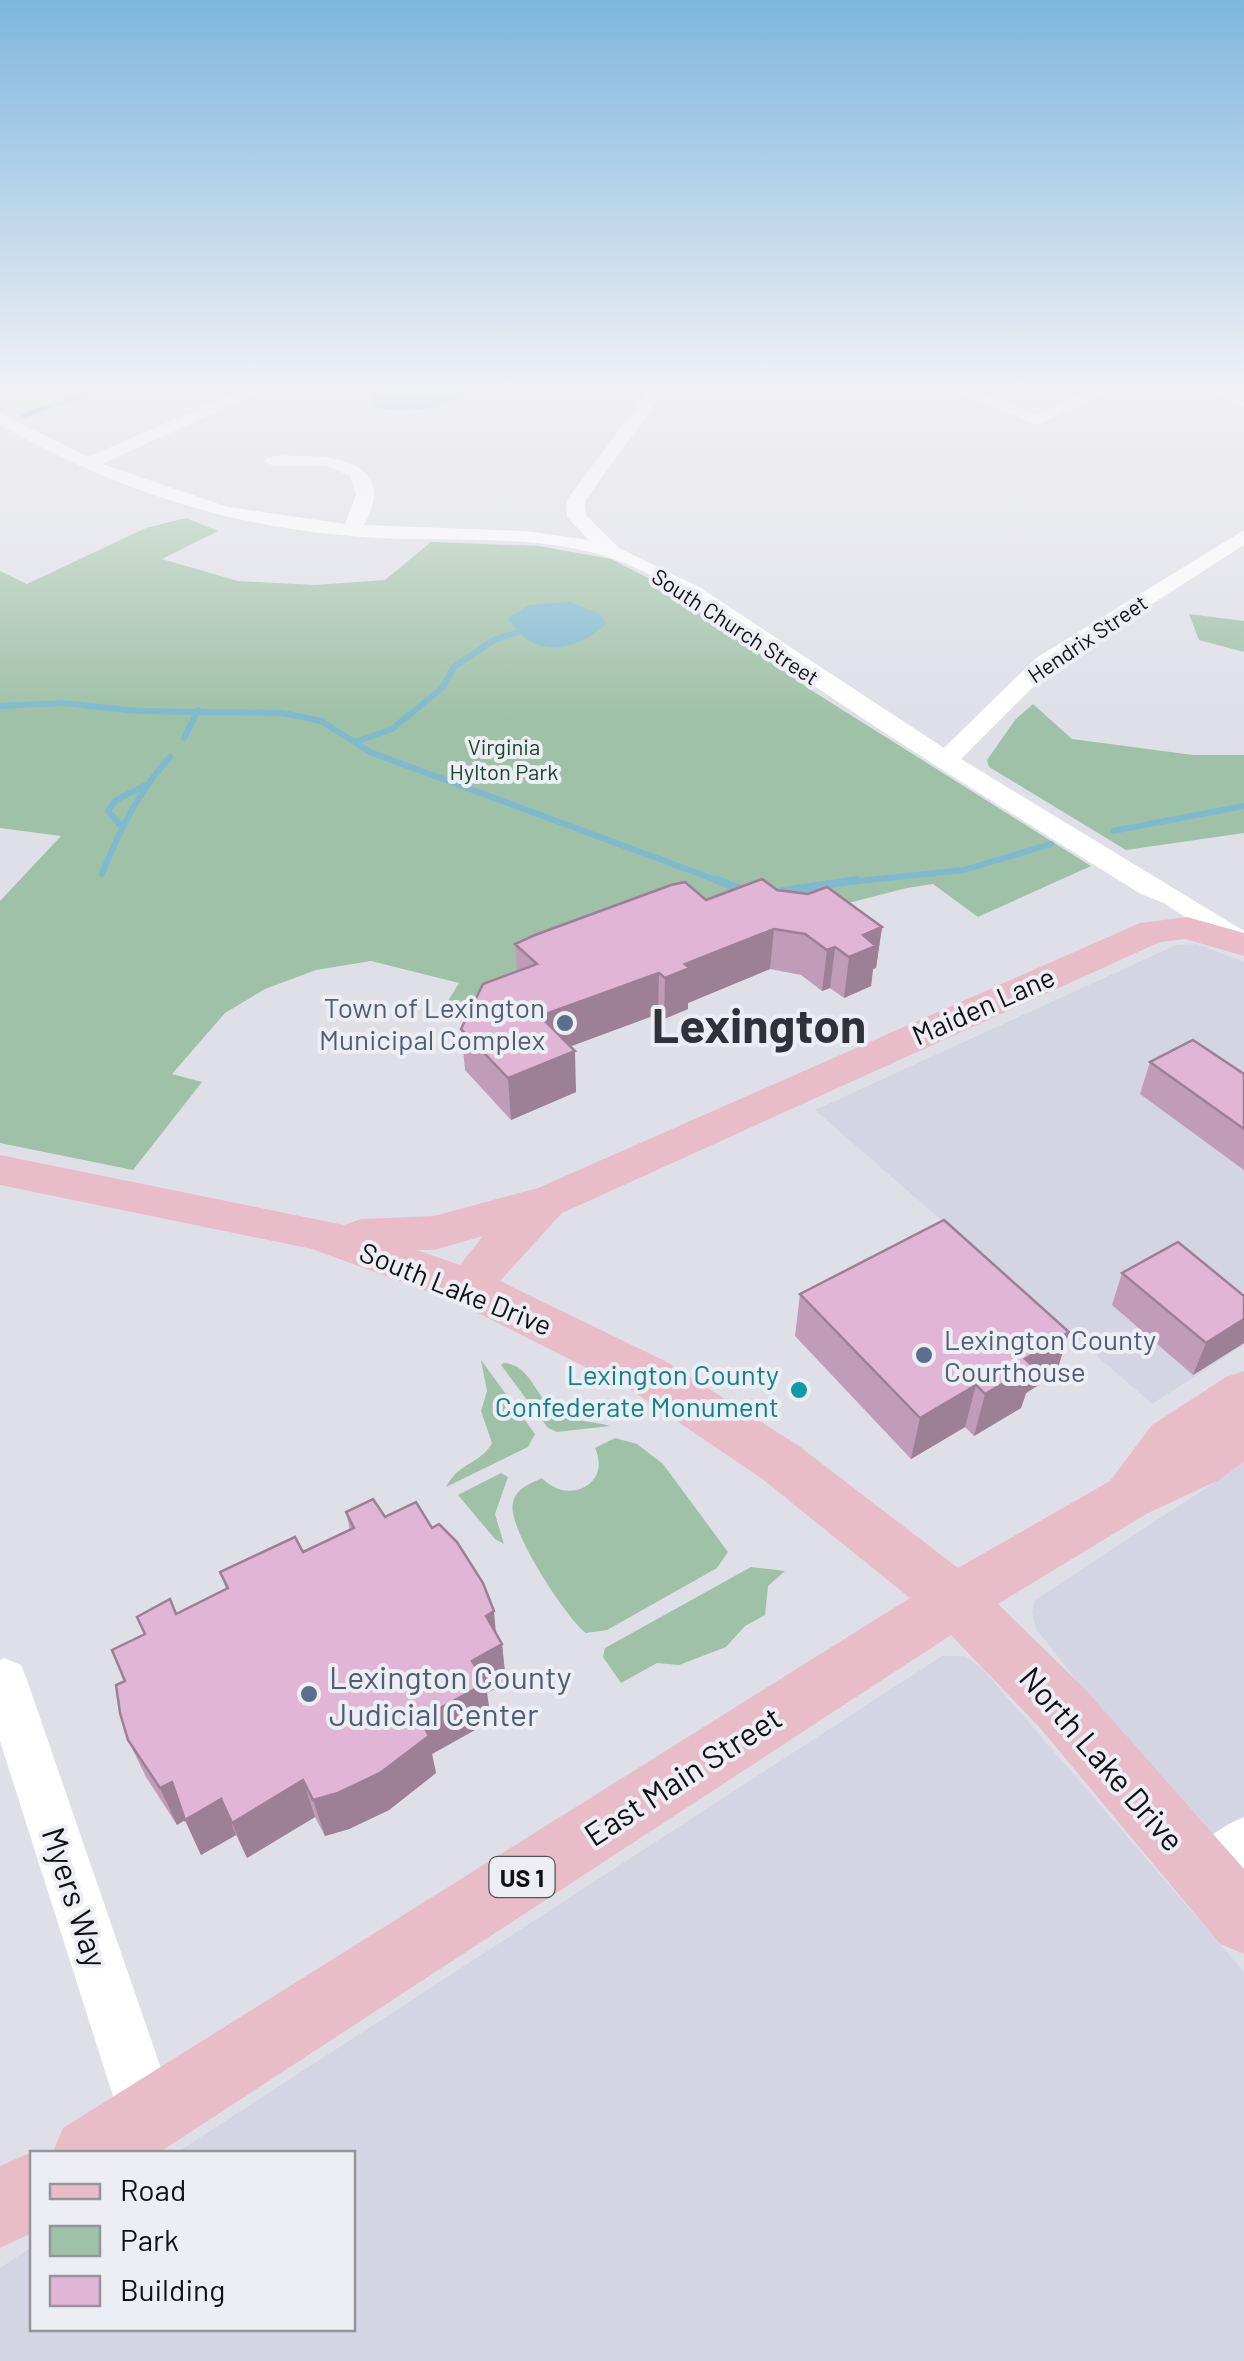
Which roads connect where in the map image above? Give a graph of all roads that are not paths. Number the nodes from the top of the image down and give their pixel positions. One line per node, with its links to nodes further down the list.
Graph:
1 (166, 497): 4 (street, South Church Street)
2 (365, 497): 4 (street)
3 (578, 497): 6 (street)
4 (351, 530): 6 (street, South Church Street)
5 (1244, 536): 7 (street, Hendrix Street)
6 (612, 552): 7 (street, South Church Street)
7 (946, 760): 8 (street, South Church Street)
8 (1151, 888): 9 (street); 10 (street, South Church Street)
9 (1153, 931): 10 (main road); 12 (main road, Maiden Lane)
10 (1244, 945)
11 (0, 1170): 13 (main road, South Lake Drive)
12 (552, 1200): 13 (main road, Maiden Lane); 14 (main road, Maiden Lane)
13 (320, 1234): 14 (main road, South Lake Drive)
14 (472, 1288): 18 (main road, South Lake Drive)
15 (1244, 1391): 17 (main road, East Main Street)
16 (1244, 1434): 17 (main road, East Main Street / US 1)
17 (1126, 1498): 18 (main road, East Main Street / US 1)
18 (956, 1601): 20 (main road, North Lake Drive); 21 (main road, East Main Street / US 1)
19 (4, 1680): 21 (street, Myers Way)
20 (1231, 1879)
21 (148, 2115): 22 (main road, East Main Street / US 1)
22 (94, 2151)
23 (30, 2191): 24 (main road)
24 (0, 2210)

